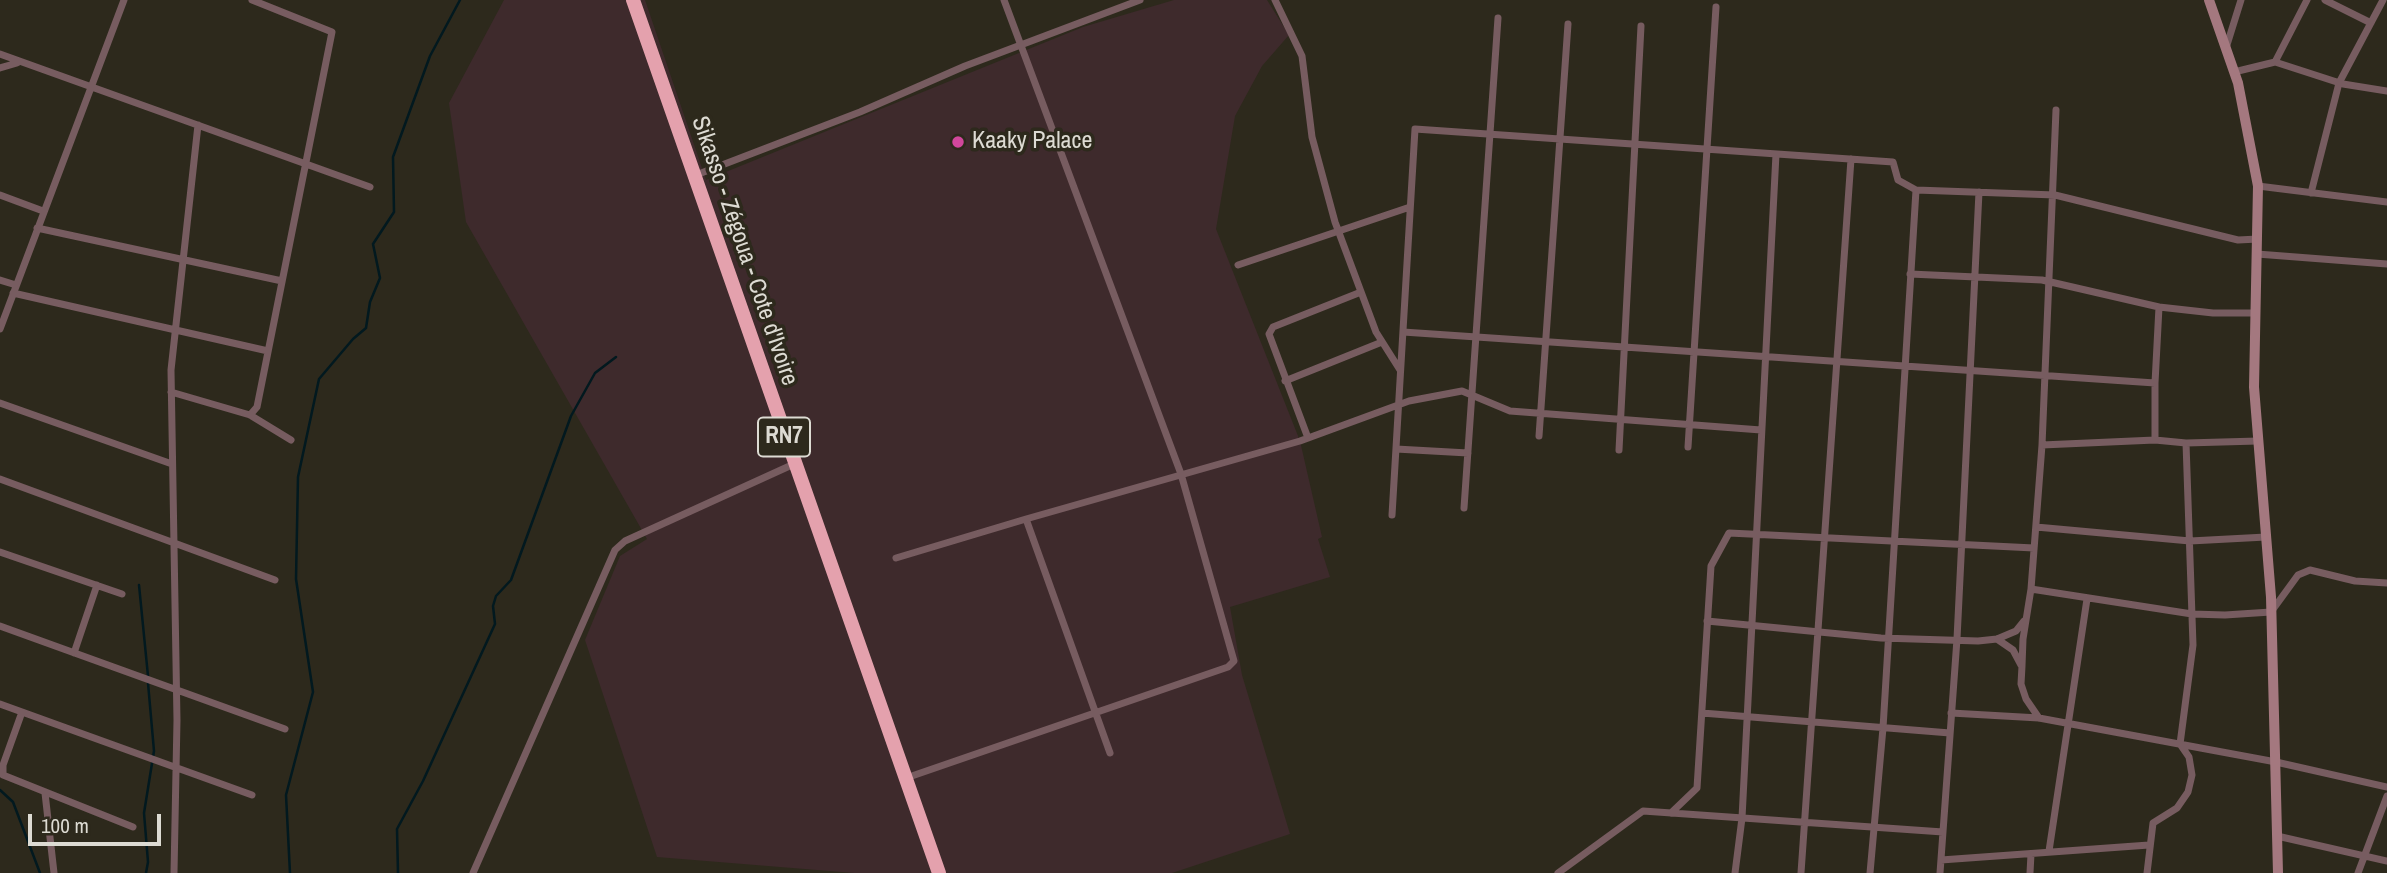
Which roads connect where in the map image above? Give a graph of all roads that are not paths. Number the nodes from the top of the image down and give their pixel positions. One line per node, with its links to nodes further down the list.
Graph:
1 (124, 0): 26 (street)
2 (252, 0): 12 (street)
3 (633, 0): 37 (highway, Sikasso - Zégoua - Cote d'Ivoire / RN7)
4 (1004, 0): 18 (street)
5 (1137, 0): 18 (street)
6 (1275, 0): 49 (street)
7 (2208, 0): 19 (street)
8 (2241, 0): 19 (street)
9 (2307, 0): 21 (street)
10 (2325, 0): 15 (street)
11 (2383, 0): 15 (street)
12 (260, 2): 36 (street)
13 (1716, 7): 33 (street)
14 (1498, 18): 30 (street)
15 (2371, 23): 25 (street)
16 (1568, 24): 31 (street)
17 (1641, 26): 32 (street)
18 (1021, 44): 37 (street); 103 (street)
19 (2226, 49): 24 (street)
20 (0, 54): 22 (street)
21 (2276, 62): 24 (street); 25 (street)
22 (18, 63): 23 (street); 26 (street)
23 (0, 68)
24 (2234, 72): 38 (street)
25 (2339, 83): 27 (street); 42 (street)
26 (90, 86): 29 (street); 47 (street)
27 (2387, 91)
28 (2056, 110): 44 (street)
29 (198, 125): 36 (street); 52 (street)
30 (1490, 134): 31 (street); 46 (street); 67 (street)
31 (1560, 139): 32 (street); 68 (street)
32 (1635, 144): 33 (street); 70 (street)
33 (1707, 149): 34 (street); 72 (street)
34 (1776, 154): 35 (street); 73 (street)
35 (1851, 159): 40 (street); 74 (street)
36 (306, 164): 39 (street); 58 (street)
37 (696, 174): 102 (highway, Sikasso - Zégoua - Cote d'Ivoire / RN7)
38 (2258, 186): 42 (street); 50 (street)
39 (370, 187)
40 (1916, 190): 41 (street); 55 (street)
41 (1979, 192): 44 (street); 56 (street)
42 (2311, 193): 45 (street)
43 (0, 195): 47 (street)
44 (2052, 195): 50 (street); 59 (street)
45 (2387, 202)
46 (1410, 207): 49 (street); 66 (street)
47 (43, 211): 48 (street)
48 (37, 228): 52 (street); 60 (street)
49 (1338, 231): 54 (street); 61 (street)
50 (2258, 239): 51 (street)
51 (2257, 254): 53 (street); 63 (street)
52 (183, 260): 58 (street); 65 (street)
53 (2387, 264)
54 (1238, 265)
55 (1910, 274): 56 (street); 75 (street)
56 (1976, 277): 59 (street); 76 (street)
57 (0, 280): 60 (street)
58 (282, 281): 71 (street)
59 (2049, 281): 62 (street); 78 (street)
60 (14, 289): 64 (street); 65 (street)
61 (1361, 292): 69 (street); 79 (street)
62 (2159, 307): 63 (street); 80 (street)
63 (2256, 313): 94 (street)
64 (0, 329)
65 (175, 330): 71 (street); 81 (street)
66 (1403, 332): 67 (street); 77 (street)
67 (1476, 337): 68 (street); 82 (street)
68 (1546, 341): 70 (street); 85 (street)
69 (1382, 342): 77 (street); 79 (street)
70 (1625, 347): 72 (street); 87 (street)
71 (268, 351): 86 (street)
72 (1694, 352): 73 (street); 88 (street)
73 (1765, 358): 74 (street); 89 (street)
74 (1836, 362): 75 (street); 111 (street)
75 (1905, 366): 76 (street); 112 (street)
76 (1972, 369): 78 (street); 115 (street)
77 (1401, 370): 84 (street)
78 (2045, 375): 80 (street); 96 (street)
79 (1285, 381): 91 (street)
80 (2155, 383): 93 (street)
81 (171, 392): 86 (street); 101 (street)
82 (1472, 395): 84 (street); 85 (street); 100 (street)
83 (0, 403): 101 (street)
84 (1398, 405): 91 (street); 98 (street)
85 (1541, 412): 87 (street); 90 (street)
86 (250, 415): 92 (street)
87 (1621, 418): 88 (street); 99 (street)
88 (1690, 423): 89 (street); 97 (street)
89 (1761, 430): 109 (street)
90 (1539, 436)
91 (1308, 438): 103 (street)
92 (291, 440)
93 (2155, 440): 95 (street); 96 (street)
94 (2258, 442): 95 (street); 110 (street)
95 (2186, 443): 113 (street)
96 (2042, 445): 108 (street)
97 (1688, 447)
98 (1396, 449): 100 (street); 106 (street)
99 (1619, 450)
100 (1468, 453): 105 (street)
101 (172, 464): 114 (street)
102 (794, 464): 154 (highway, Sikasso - Zégoua - Cote d'Ivoire / RN7); 174 (street)
103 (1181, 474): 107 (street); 140 (street)
104 (0, 479): 114 (street)
105 (1464, 508)
106 (1392, 515)
107 (1026, 519): 118 (street); 140 (street)
108 (2036, 527): 113 (street); 116 (street)
109 (1756, 534): 111 (street); 128 (street); 129 (street)
110 (2266, 537): 113 (street); 125 (street)
111 (1824, 538): 112 (street); 131 (street)
112 (1893, 541): 115 (street); 132 (street)
113 (2190, 541): 126 (street)
114 (174, 543): 119 (street); 137 (street)
115 (1961, 545): 116 (street); 133 (street)
116 (2034, 548): 122 (street)
117 (0, 552): 121 (street)
118 (896, 558)
119 (275, 580)
120 (2387, 583): 125 (street)
121 (97, 585): 123 (street); 135 (street)
122 (2031, 589): 124 (street); 127 (street)
123 (122, 594)
124 (2087, 599): 126 (street); 146 (street)
125 (2271, 612): 126 (street); 152 (street)
126 (2192, 614): 150 (street)
127 (2026, 618): 134 (street); 136 (street)
128 (1707, 621): 129 (street); 141 (street)
129 (1751, 625): 131 (street); 143 (street)
130 (0, 626): 135 (street)
131 (1818, 631): 132 (street); 145 (street)
132 (1887, 638): 133 (street); 147 (street)
133 (1957, 639): 134 (street); 142 (street)
134 (1997, 639): 136 (street)
135 (74, 653): 137 (street)
136 (2022, 666): 144 (street)
137 (176, 690): 148 (street); 153 (street)
138 (0, 704): 139 (street)
139 (22, 712): 153 (street); 156 (street)
140 (1096, 713): 151 (street); 154 (street)
141 (1702, 713): 143 (street); 159 (street)
142 (1951, 713): 144 (street); 149 (street)
143 (1746, 716): 145 (street); 160 (street)
144 (2039, 719): 146 (street)
145 (1811, 722): 147 (street); 161 (street)
146 (2067, 724): 150 (street); 167 (street)
147 (1883, 728): 149 (street); 163 (street)
148 (285, 729)
149 (1950, 733): 164 (street)
150 (2180, 744): 152 (street); 166 (street)
151 (1110, 753)
152 (2276, 762): 155 (street); 165 (street)
153 (176, 768): 157 (street); 173 (street)
154 (906, 778): 175 (highway, Sikasso - Zégoua - Cote d'Ivoire / RN7)
155 (2387, 787)
156 (45, 793): 162 (street); 172 (street)
157 (252, 795)
158 (2387, 796): 169 (street)
159 (1671, 813): 160 (street); 176 (street)
160 (1742, 818): 161 (street); 177 (street)
161 (1804, 822): 163 (street); 178 (street)
162 (133, 827)
163 (1873, 827): 164 (street); 179 (street)
164 (1943, 832): 170 (street)
165 (2277, 836): 169 (street); 183 (street)
166 (2149, 845): 167 (street); 182 (street)
167 (2049, 852): 168 (street)
168 (2031, 854): 170 (street); 181 (street)
169 (2364, 856): 171 (street); 184 (street)
170 (1941, 860): 180 (street)
171 (2387, 861)
172 (54, 873)
173 (174, 873)
174 (473, 873)
175 (939, 873)
176 (1558, 873)
177 (1735, 873)
178 (1801, 873)
179 (1870, 873)
180 (1940, 873)
181 (2030, 873)
182 (2147, 873)
183 (2277, 873)
184 (2358, 873)

